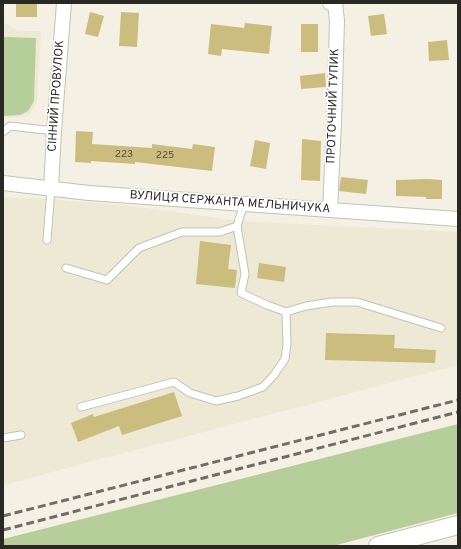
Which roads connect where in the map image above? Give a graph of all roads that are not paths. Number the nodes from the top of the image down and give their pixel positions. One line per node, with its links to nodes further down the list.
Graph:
1 (64, 3): 4 (street, СІННИЙ ПРОВУЛОК)
2 (330, 3): 3 (street)
3 (335, 3): 9 (street, ПРОТОЧНИЙ ТУПИК)
4 (54, 131): 5 (lane); 7 (street, СІННИЙ ПРОВУЛОК)
5 (3, 132)
6 (3, 183): 7 (street, ВУЛИЦЯ СЕРЖАНТА МЕЛЬНИЧУКА)
7 (51, 189): 8 (street, ВУЛИЦЯ СЕРЖАНТА МЕЛЬНИЧУКА); 12 (lane)
8 (244, 204): 9 (street, ВУЛИЦЯ СЕРЖАНТА МЕЛЬНИЧУКА); 11 (lane)
9 (330, 210): 10 (street, ВУЛИЦЯ СЕРЖАНТА МЕЛЬНИЧУКА)
10 (458, 219)
11 (237, 226): 13 (lane); 14 (lane)
12 (47, 240)
13 (66, 268)
14 (286, 312): 15 (lane); 16 (lane)
15 (441, 328)
16 (81, 407)
17 (21, 435): 18 (lane)
18 (3, 438)
19 (458, 525): 20 (street)
20 (378, 546)

